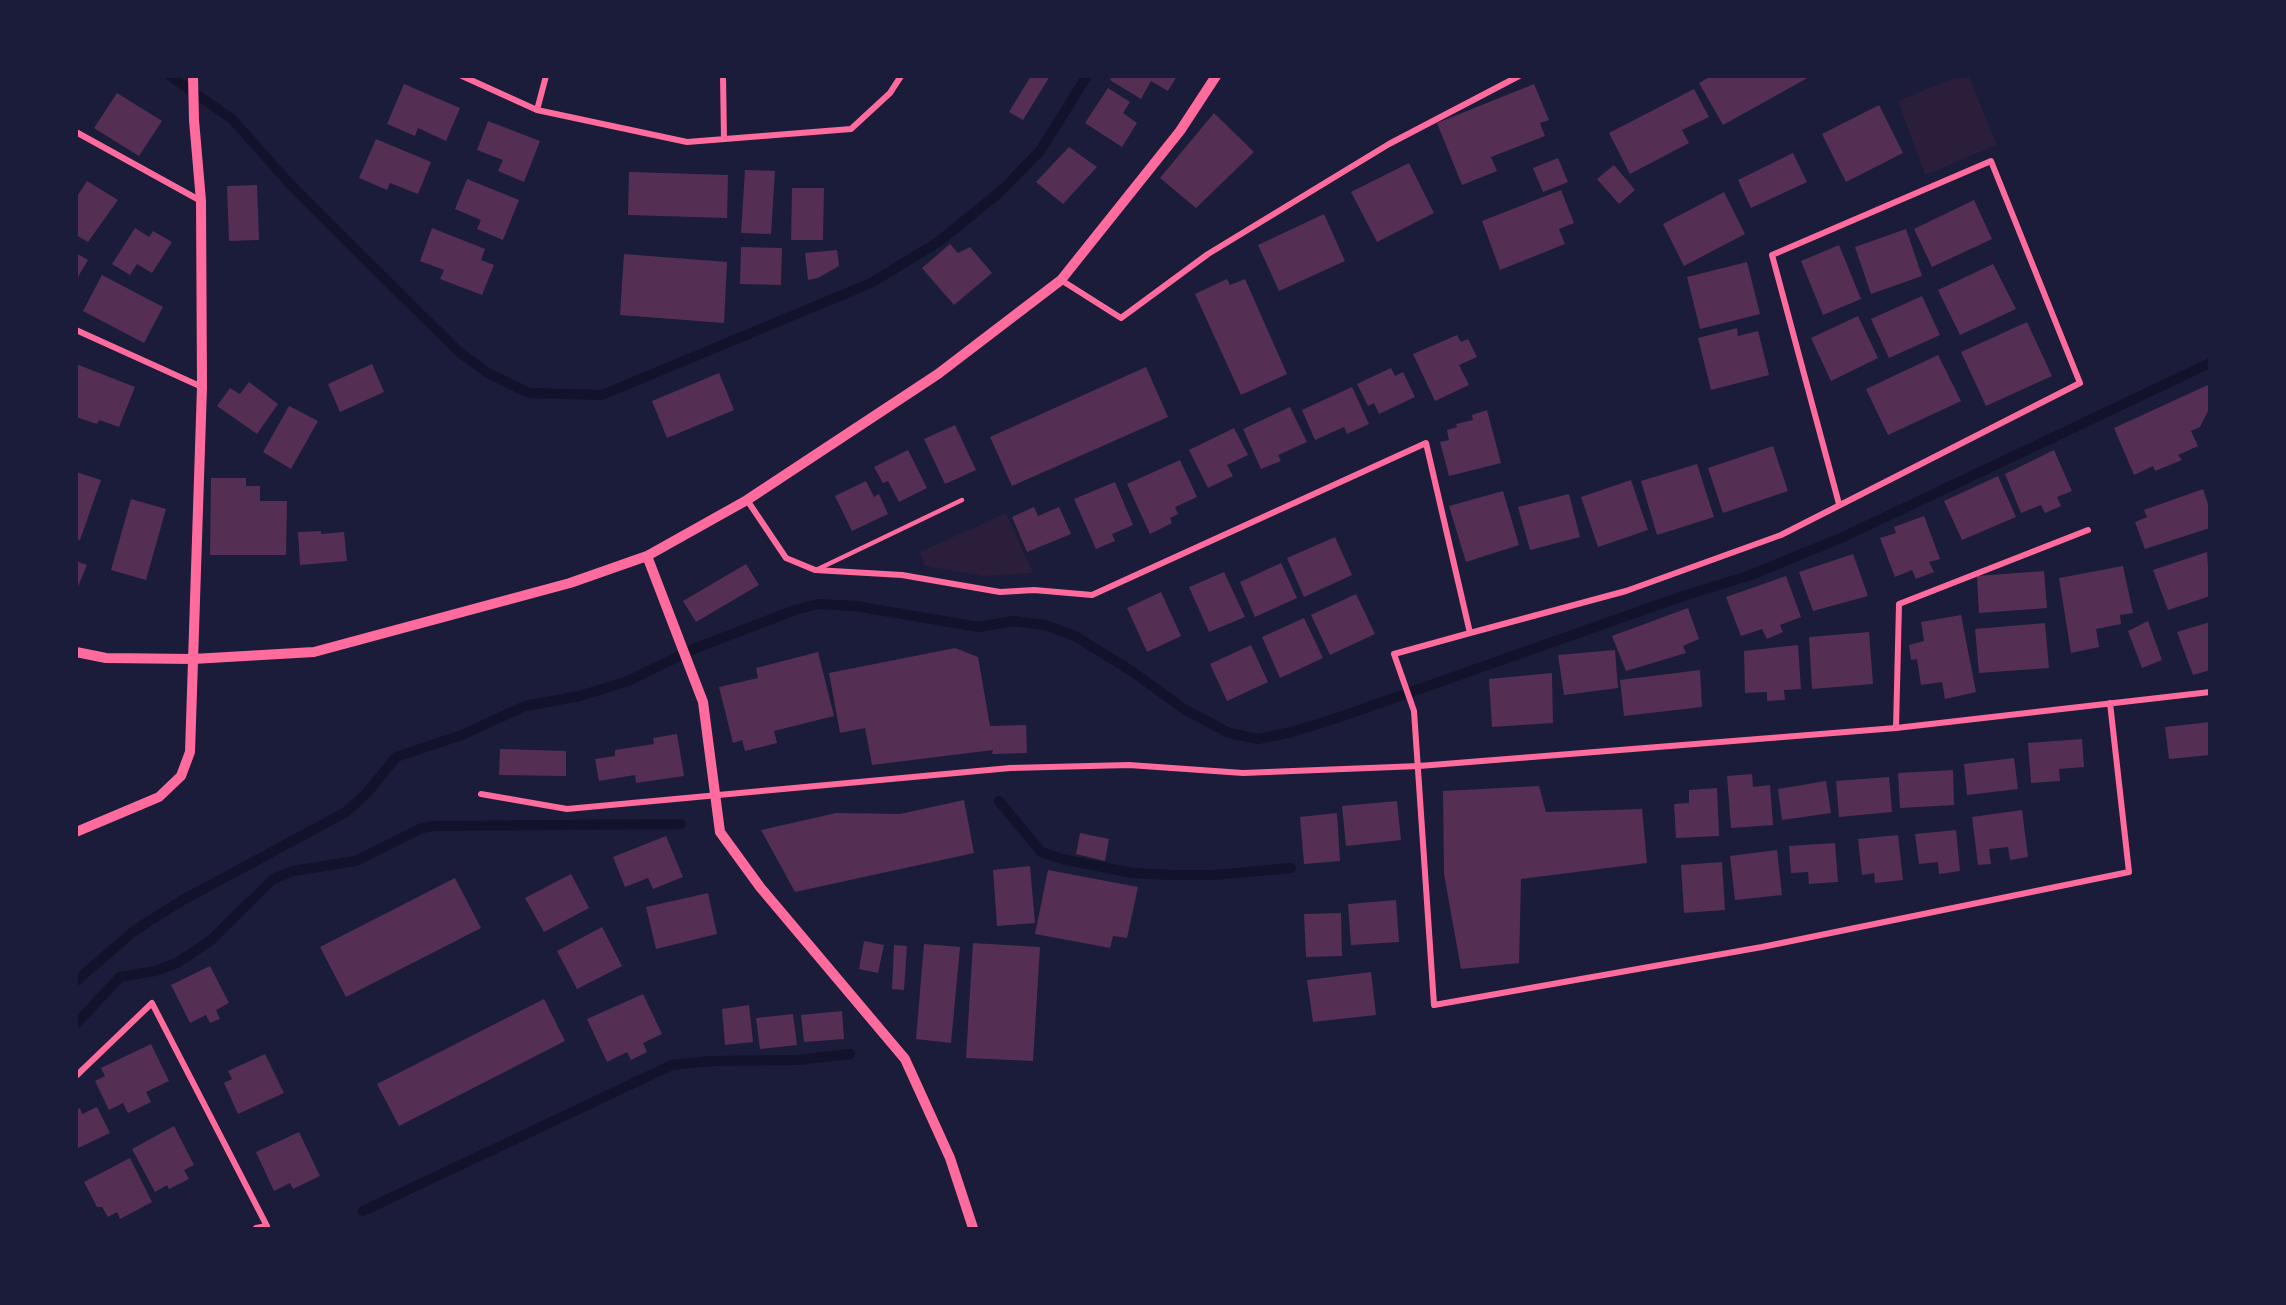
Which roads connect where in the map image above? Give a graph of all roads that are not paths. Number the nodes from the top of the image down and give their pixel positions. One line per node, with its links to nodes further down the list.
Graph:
1 (194, 76): 11 (street)
2 (462, 76): 8 (street)
3 (546, 76): 8 (street)
4 (723, 76): 10 (street)
5 (901, 76): 10 (street)
6 (1216, 76): 12 (street)
7 (1519, 76): 12 (street)
8 (537, 110): 10 (street)
9 (76, 132): 11 (street)
10 (724, 139)
11 (201, 201): 14 (street)
12 (1061, 279): 15 (street)
13 (76, 330): 14 (street)
14 (202, 387): 23 (street)
15 (747, 500): 19 (street); 20 (street)
16 (962, 500): 20 (lane)
17 (1839, 504): 17 (street); 21 (street)
18 (2088, 530): 26 (street)
19 (647, 556): 23 (street); 29 (street)
20 (815, 570): 21 (street)
21 (1470, 633): 27 (street)
22 (76, 652): 23 (street)
23 (193, 659): 30 (street)
24 (2210, 692): 25 (street)
25 (2110, 703): 26 (street); 27 (street)
26 (1896, 728): 27 (street)
27 (1419, 766): 29 (street)
28 (481, 794): 29 (street)
29 (714, 795): 33 (street)
30 (76, 832)
31 (76, 1076): 32 (street)
32 (256, 1228)
33 (973, 1228)

